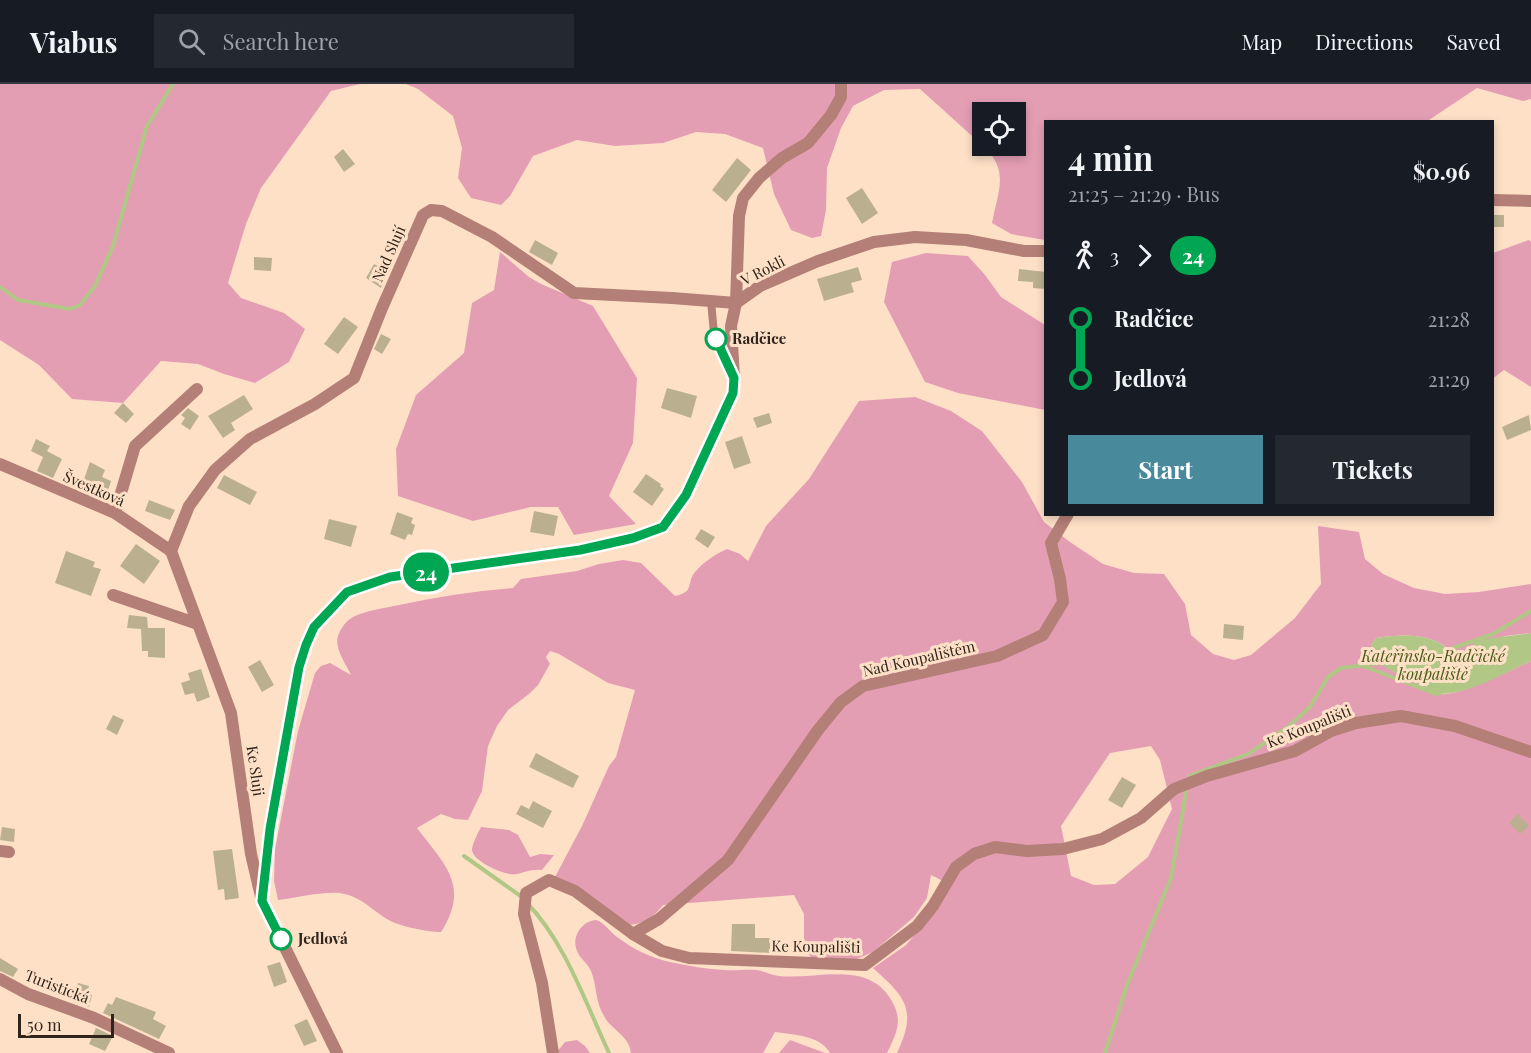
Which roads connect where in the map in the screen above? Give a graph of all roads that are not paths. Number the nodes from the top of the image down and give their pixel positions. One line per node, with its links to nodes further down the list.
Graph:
1 (841, 84): 6 (street)
2 (1494, 200): 3 (street)
3 (1531, 201)
4 (1044, 251): 6 (street, V Rokli)
5 (711, 301): 6 (street, Nad Slují); 7 (lane); 12 (street, Nad Slují)
6 (736, 303): 7 (street, V Rokli)
7 (734, 378): 16 (street, V Rokli)
8 (197, 389): 10 (street)
9 (0, 464): 10 (street, Švestková)
10 (115, 513): 12 (street, Švestková)
11 (1067, 516): 17 (street, Nad Koupalištěm)
12 (171, 551): 14 (street, Ke Sluji)
13 (113, 595): 14 (street)
14 (198, 624): 16 (street, Ke Sluji)
15 (1531, 752): 17 (street, Ke Koupališti)
16 (262, 901): 20 (street, Ke Sluji)
17 (633, 934): 21 (street, Ke Koupališti)
18 (0, 979): 19 (street, Turistická)
19 (169, 1053)
20 (337, 1053)
21 (553, 1053)

